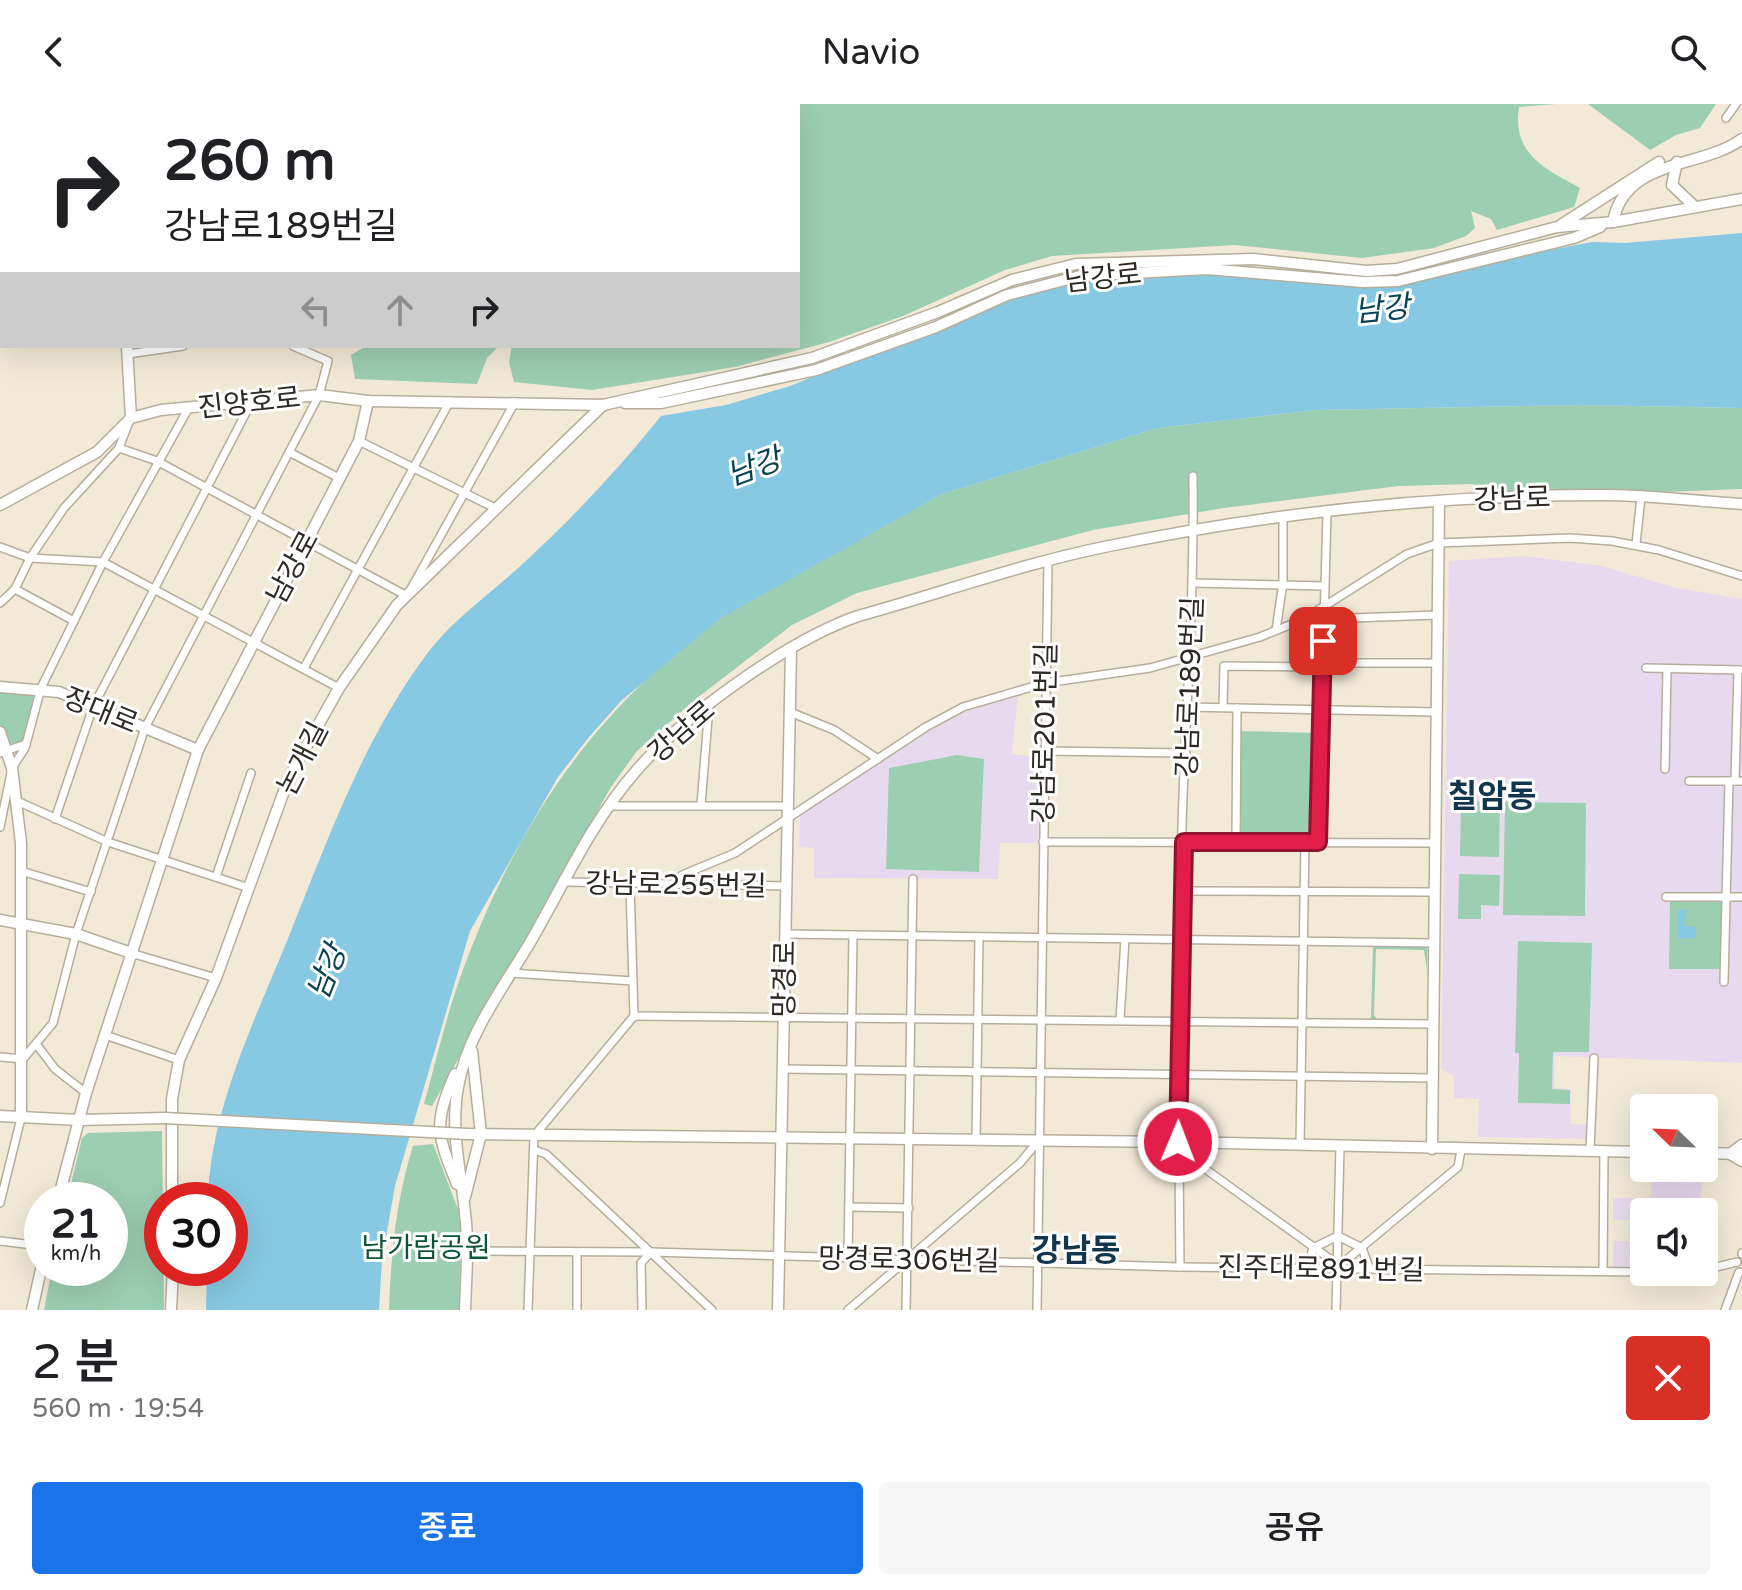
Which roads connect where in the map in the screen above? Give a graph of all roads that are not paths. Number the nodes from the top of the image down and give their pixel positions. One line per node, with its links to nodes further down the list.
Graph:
1 (1736, 104): 2 (street)
2 (1726, 118)
3 (1742, 139): 4 (street)
4 (1677, 162): 6 (street); 7 (street); 8 (street)
5 (1742, 199): 6 (street, 남강로)
6 (1694, 206): 7 (street, 남강로)
7 (1613, 222): 8 (street, 남강로); 17 (street, 남강로)
8 (1557, 227): 17 (street, 남강로)
9 (155, 348): 11 (street)
10 (298, 348): 12 (street)
11 (127, 350): 19 (street)
12 (319, 395): 13 (street, 진양호로); 16 (street, 진양호로); 22 (street)
13 (368, 401): 14 (street, 남강로); 20 (street, 남강로)
14 (450, 401): 15 (street, 남강로); 24 (street)
15 (516, 401): 17 (street, 남강로); 28 (street)
16 (251, 403): 18 (street, 진양호로); 27 (street)
17 (603, 405): 33 (street, 논개길)
18 (188, 409): 19 (street, 진양호로); 23 (street)
19 (131, 418): 21 (street); 32 (street)
20 (359, 441): 24 (street); 26 (street, 남강로)
21 (119, 448): 23 (street); 42 (street)
22 (289, 452): 26 (street); 35 (street)
23 (157, 461): 27 (street); 44 (street)
24 (413, 467): 28 (street); 45 (street)
25 (1193, 476): 37 (street, 강남로189번길)
26 (339, 478): 38 (street, 남강로)
27 (207, 489): 35 (street); 51 (street)
28 (465, 493): 33 (street); 52 (street)
29 (1641, 497): 30 (street, 강남로); 31 (street, 강남로); 40 (street)
30 (1439, 501): 34 (street, 강남로); 39 (street)
31 (1742, 504)
32 (0, 505)
33 (497, 510): 52 (street, 논개길)
34 (1327, 513): 36 (street, 강남로); 49 (street)
35 (257, 514): 38 (street); 55 (street)
36 (1283, 519): 37 (street, 강남로); 48 (street)
37 (1193, 532): 43 (street, 강남로); 47 (street, 강남로189번길)
38 (306, 540): 45 (street); 60 (street, 남강로)
39 (1439, 543): 40 (street); 54 (street); 56 (street)
40 (1636, 544): 46 (street)
41 (0, 547): 42 (street)
42 (30, 558): 44 (street); 50 (street)
43 (1048, 561): 61 (street, 강남로); 69 (street, 강남로201번길)
44 (103, 562): 51 (street); 58 (street)
45 (358, 569): 52 (street); 65 (street)
46 (1742, 576)
47 (1193, 583): 48 (street); 62 (street, 강남로189번길)
48 (1283, 583): 49 (street); 59 (street)
49 (1324, 586): 54 (street)
50 (15, 589): 53 (street); 58 (street)
51 (154, 589): 55 (street); 74 (street)
52 (407, 596): 72 (street, 논개길)
53 (0, 603)
54 (1324, 606): 57 (street); 59 (street)
55 (203, 615): 60 (street); 81 (street)
56 (1438, 615): 57 (street); 63 (street)
57 (1323, 619): 64 (street)
58 (74, 621): 71 (street)
59 (1276, 630): 62 (street)
60 (253, 641): 65 (street); 84 (street, 남강로)
61 (791, 649): 73 (street, 강남로); 79 (street, 망경로)
62 (1191, 657): 69 (street); 75 (street, 강남로189번길)
63 (1437, 663): 64 (street); 80 (street)
64 (1323, 665): 76 (street, 강남로189번길); 78 (street)
65 (304, 668): 72 (street)
66 (1646, 668): 67 (street)
67 (1667, 669): 68 (street); 90 (street)
68 (1740, 670): 93 (street)
69 (1045, 683): 85 (street, 강남로201번길); 88 (street)
70 (0, 687): 71 (street, 장대로)
71 (41, 688): 74 (street, 장대로); 83 (street)
72 (339, 688): 115 (street, 논개길)
73 (709, 706): 95 (street); 96 (street, 강남로)
74 (93, 707): 81 (street, 장대로); 98 (street)
75 (1187, 707): 76 (street); 87 (street, 강남로189번길)
76 (1223, 707): 77 (street)
77 (1237, 708): 78 (street); 103 (street, 강남로189번길)
78 (1321, 709): 80 (street); 105 (street)
79 (790, 712): 88 (street); 97 (street, 망경로)
80 (1436, 712): 106 (street)
81 (145, 728): 84 (street, 장대로); 100 (street)
82 (0, 732): 86 (street)
83 (26, 744): 86 (street); 89 (street)
84 (198, 750): 107 (street, 남강로)
85 (1044, 751): 87 (street); 101 (street, 강남로201번길)
86 (3, 753): 89 (street)
87 (1186, 753): 102 (street, 강남로189번길)
88 (878, 759): 97 (street)
89 (12, 768): 94 (street)
90 (1665, 769)
91 (251, 773): 109 (street)
92 (1689, 781): 93 (street)
93 (1736, 781): 121 (street)
94 (8, 801): 98 (street); 99 (street); 108 (street)
95 (701, 805): 96 (street); 97 (street)
96 (610, 806): 111 (street, 강남로)
97 (788, 812): 113 (street); 114 (street, 망경로)
98 (55, 819): 100 (street)
99 (0, 827)
100 (108, 842): 107 (street); 117 (street)
101 (1043, 842): 102 (street, 강남로201번길); 130 (street)
102 (1184, 842): 103 (street); 116 (street, 강남로189번길)
103 (1236, 842): 104 (street)
104 (1305, 842): 105 (street); 118 (street)
105 (1318, 842): 106 (street)
106 (1434, 843): 119 (street)
107 (160, 861): 109 (street); 135 (street, 남강로)
108 (21, 871): 117 (street); 124 (street)
109 (216, 877): 115 (street)
110 (913, 879): 128 (street)
111 (566, 882): 112 (street, 강남로255번길); 136 (street, 강남로)
112 (630, 885): 113 (street, 강남로255번길); 138 (street)
113 (677, 885): 114 (street, 강남로255번길)
114 (786, 886): 126 (street, 망경로)
115 (249, 888): 137 (street, 논개길)
116 (1183, 891): 118 (street); 132 (street, 강남로189번길)
117 (91, 892): 125 (street)
118 (1304, 892): 119 (street); 133 (street)
119 (1434, 892): 134 (street)
120 (1666, 897): 121 (street)
121 (1726, 897): 122 (street); 139 (street)
122 (1742, 897)
123 (0, 920): 124 (street)
124 (19, 921): 125 (street); 155 (street)
125 (76, 934): 135 (street); 151 (street)
126 (785, 934): 127 (street); 141 (street, 망경로)
127 (853, 935): 128 (street); 143 (street)
128 (913, 936): 129 (street); 142 (street)
129 (979, 937): 130 (street); 144 (street)
130 (1041, 938): 131 (street); 145 (street)
131 (1125, 939): 132 (street); 146 (street)
132 (1182, 940): 133 (street); 147 (street, 강남로189번길)
133 (1303, 942): 134 (street); 148 (street)
134 (1433, 943): 149 (street)
135 (134, 954): 137 (street); 150 (street, 남강로)
136 (511, 973): 138 (street); 152 (street, 강남로)
137 (216, 978): 156 (street, 논개길)
138 (633, 981): 140 (street)
139 (1724, 982)
140 (634, 1016): 141 (street); 170 (street)
141 (783, 1016): 143 (street); 157 (street, 망경로)
142 (911, 1017): 143 (street); 144 (street); 159 (street)
143 (850, 1018): 158 (street)
144 (978, 1018): 145 (street); 160 (street)
145 (1040, 1019): 146 (street); 161 (street)
146 (1120, 1020): 147 (street)
147 (1181, 1021): 148 (street); 162 (street, 강남로189번길)
148 (1302, 1022): 149 (street); 163 (street)
149 (1432, 1024): 164 (street)
150 (105, 1035): 156 (street); 165 (street, 남강로)
151 (37, 1045): 155 (street); 165 (street)
152 (472, 1045): 169 (street); 193 (street, 강남로); 193 (street)
153 (0, 1057): 155 (street)
154 (1594, 1058): 183 (street)
155 (23, 1059): 167 (street)
156 (179, 1060): 191 (street, 논개길)
157 (782, 1069): 158 (street); 171 (street, 망경로)
158 (850, 1071): 159 (street); 172 (street)
159 (911, 1072): 160 (street); 173 (street)
160 (977, 1073): 161 (street); 174 (street)
161 (1039, 1074): 162 (street); 175 (street)
162 (1179, 1075): 163 (street); 178 (street, 강남로189번길)
163 (1302, 1076): 164 (street); 176 (street)
164 (1431, 1078): 180 (street)
165 (86, 1093): 168 (street, 남강로)
166 (0, 1116): 167 (street)
167 (21, 1118): 168 (street); 192 (street)
168 (79, 1120): 169 (street, bridge); 190 (street, 남강로)
169 (481, 1134): 170 (street); 193 (street)
170 (534, 1136): 171 (street); 181 (street)
171 (781, 1137): 172 (street); 207 (street, 망경로)
172 (849, 1137): 173 (street); 195 (street)
173 (910, 1138): 174 (street); 196 (street)
174 (976, 1139): 175 (street)
175 (1039, 1140): 178 (street); 209 (street); 210 (street)
176 (1300, 1145): 178 (street); 179 (street)
177 (1742, 1145): 187 (street)
178 (1178, 1146): 200 (street); 214 (street, 강남로189번길)
179 (1340, 1147): 180 (street); 197 (street)
180 (1432, 1149): 182 (street)
181 (534, 1150): 203 (street); 204 (street)
182 (1461, 1150): 183 (street); 201 (street)
183 (1590, 1151): 184 (street)
184 (1604, 1151): 185 (street); 216 (street)
185 (1630, 1152)
186 (1718, 1154): 187 (street)
187 (1730, 1154): 188 (street); 189 (street)
188 (1742, 1154)
189 (1742, 1161)
190 (63, 1182)
191 (172, 1182)
192 (2, 1190): 194 (street)
193 (464, 1201): 202 (street, 강남로)
194 (0, 1203)
195 (849, 1207): 196 (street); 208 (street)
196 (909, 1208): 209 (street)
197 (1338, 1236): 200 (street); 201 (street); 213 (street)
198 (0, 1241): 199 (street)
199 (24, 1244)
200 (1313, 1248): 212 (street); 213 (street)
201 (1362, 1248): 213 (street); 215 (street)
202 (467, 1251): 204 (street, 망경로306번길); 223 (street, 강남로)
203 (651, 1252): 205 (street, 망경로306번길); 207 (street, 망경로306번길); 226 (street); 227 (street)
204 (529, 1253): 205 (street, 망경로306번길); 224 (street)
205 (577, 1253): 225 (street)
206 (1741, 1256): 211 (street); 218 (street)
207 (779, 1257): 208 (street, 망경로306번길); 228 (street, 망경로)
208 (848, 1258): 209 (street, 망경로306번길)
209 (908, 1261): 210 (street, 망경로306번길); 229 (street); 230 (street)
210 (1039, 1261): 214 (street, 진주대로891번길); 231 (street)
211 (1718, 1265)
212 (1308, 1266): 213 (street, 진주대로891번길); 214 (street, 진주대로891번길)
213 (1339, 1266): 215 (street, 진주대로891번길); 232 (street)
214 (1180, 1267)
215 (1369, 1267): 216 (street, 진주대로891번길)
216 (1603, 1271): 217 (street, 진주대로891번길)
217 (1630, 1272)
218 (1740, 1274): 233 (street)
219 (37, 1286): 221 (street)
220 (172, 1286): 222 (street)
221 (32, 1310)
222 (171, 1310)
223 (465, 1310)
224 (528, 1310)
225 (577, 1310)
226 (642, 1310)
227 (712, 1310)
228 (778, 1310)
229 (848, 1310)
230 (906, 1310)
231 (1037, 1310)
232 (1336, 1310)
233 (1725, 1310)

